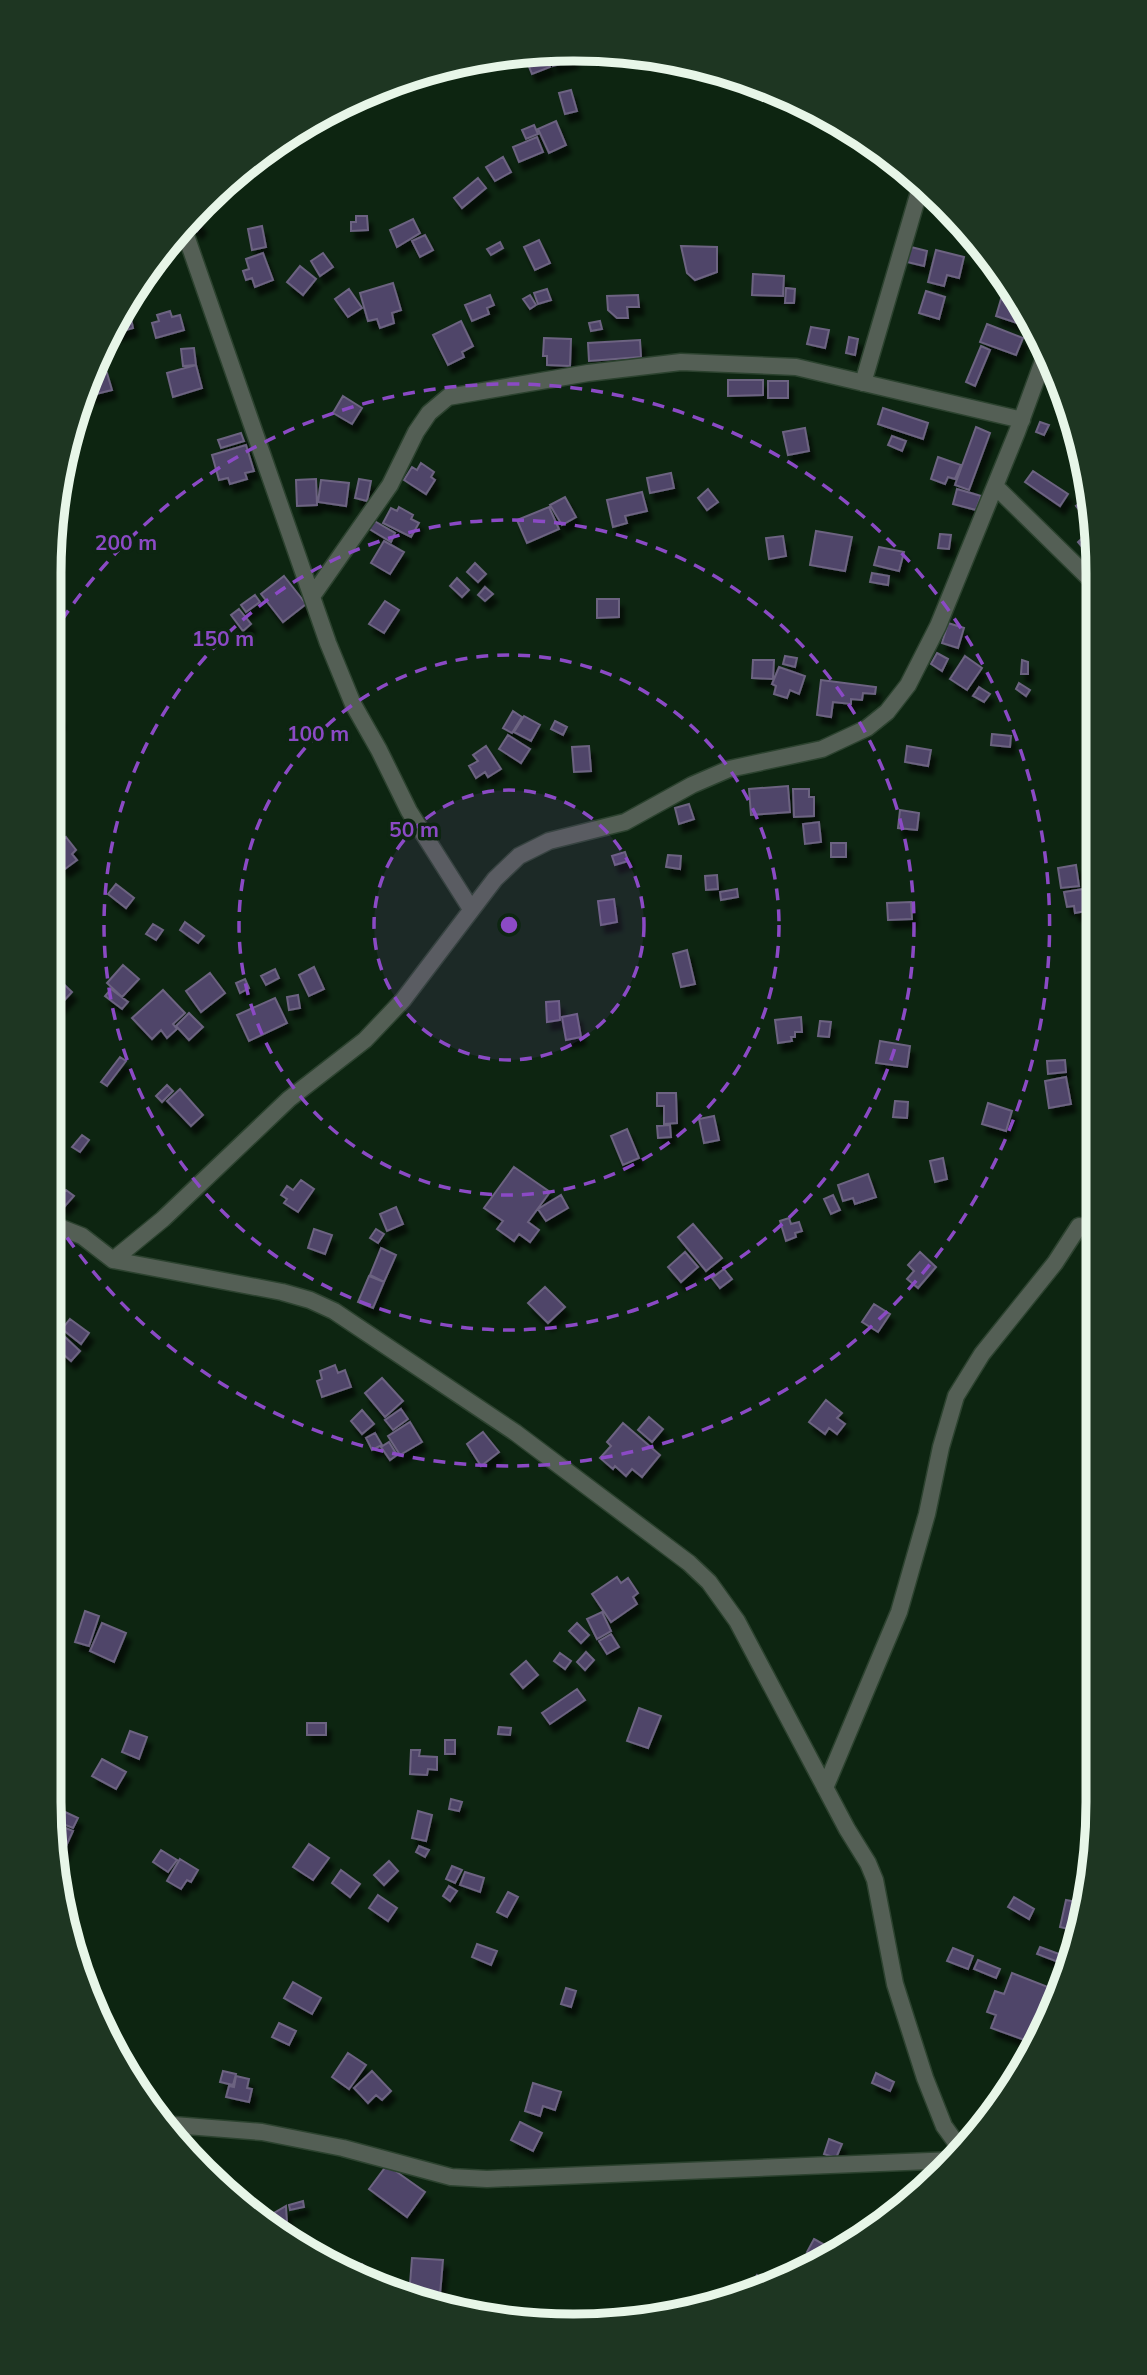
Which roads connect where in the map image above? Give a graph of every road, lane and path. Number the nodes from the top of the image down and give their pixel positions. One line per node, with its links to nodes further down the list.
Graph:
1 (918, 195): 4 (street)
2 (187, 238): 8 (street)
3 (1042, 365): 5 (street)
4 (863, 383): 5 (street); 8 (street)
5 (1022, 420): 6 (street)
6 (995, 486): 7 (street); 9 (street)
7 (1086, 575)
8 (313, 595): 9 (street)
9 (471, 909): 12 (street)
10 (1079, 1226): 13 (street)
11 (61, 1228): 12 (street)
12 (113, 1260): 13 (street)
13 (825, 1788): 15 (street)
14 (177, 2125): 16 (street)
15 (956, 2142)
16 (939, 2161)

